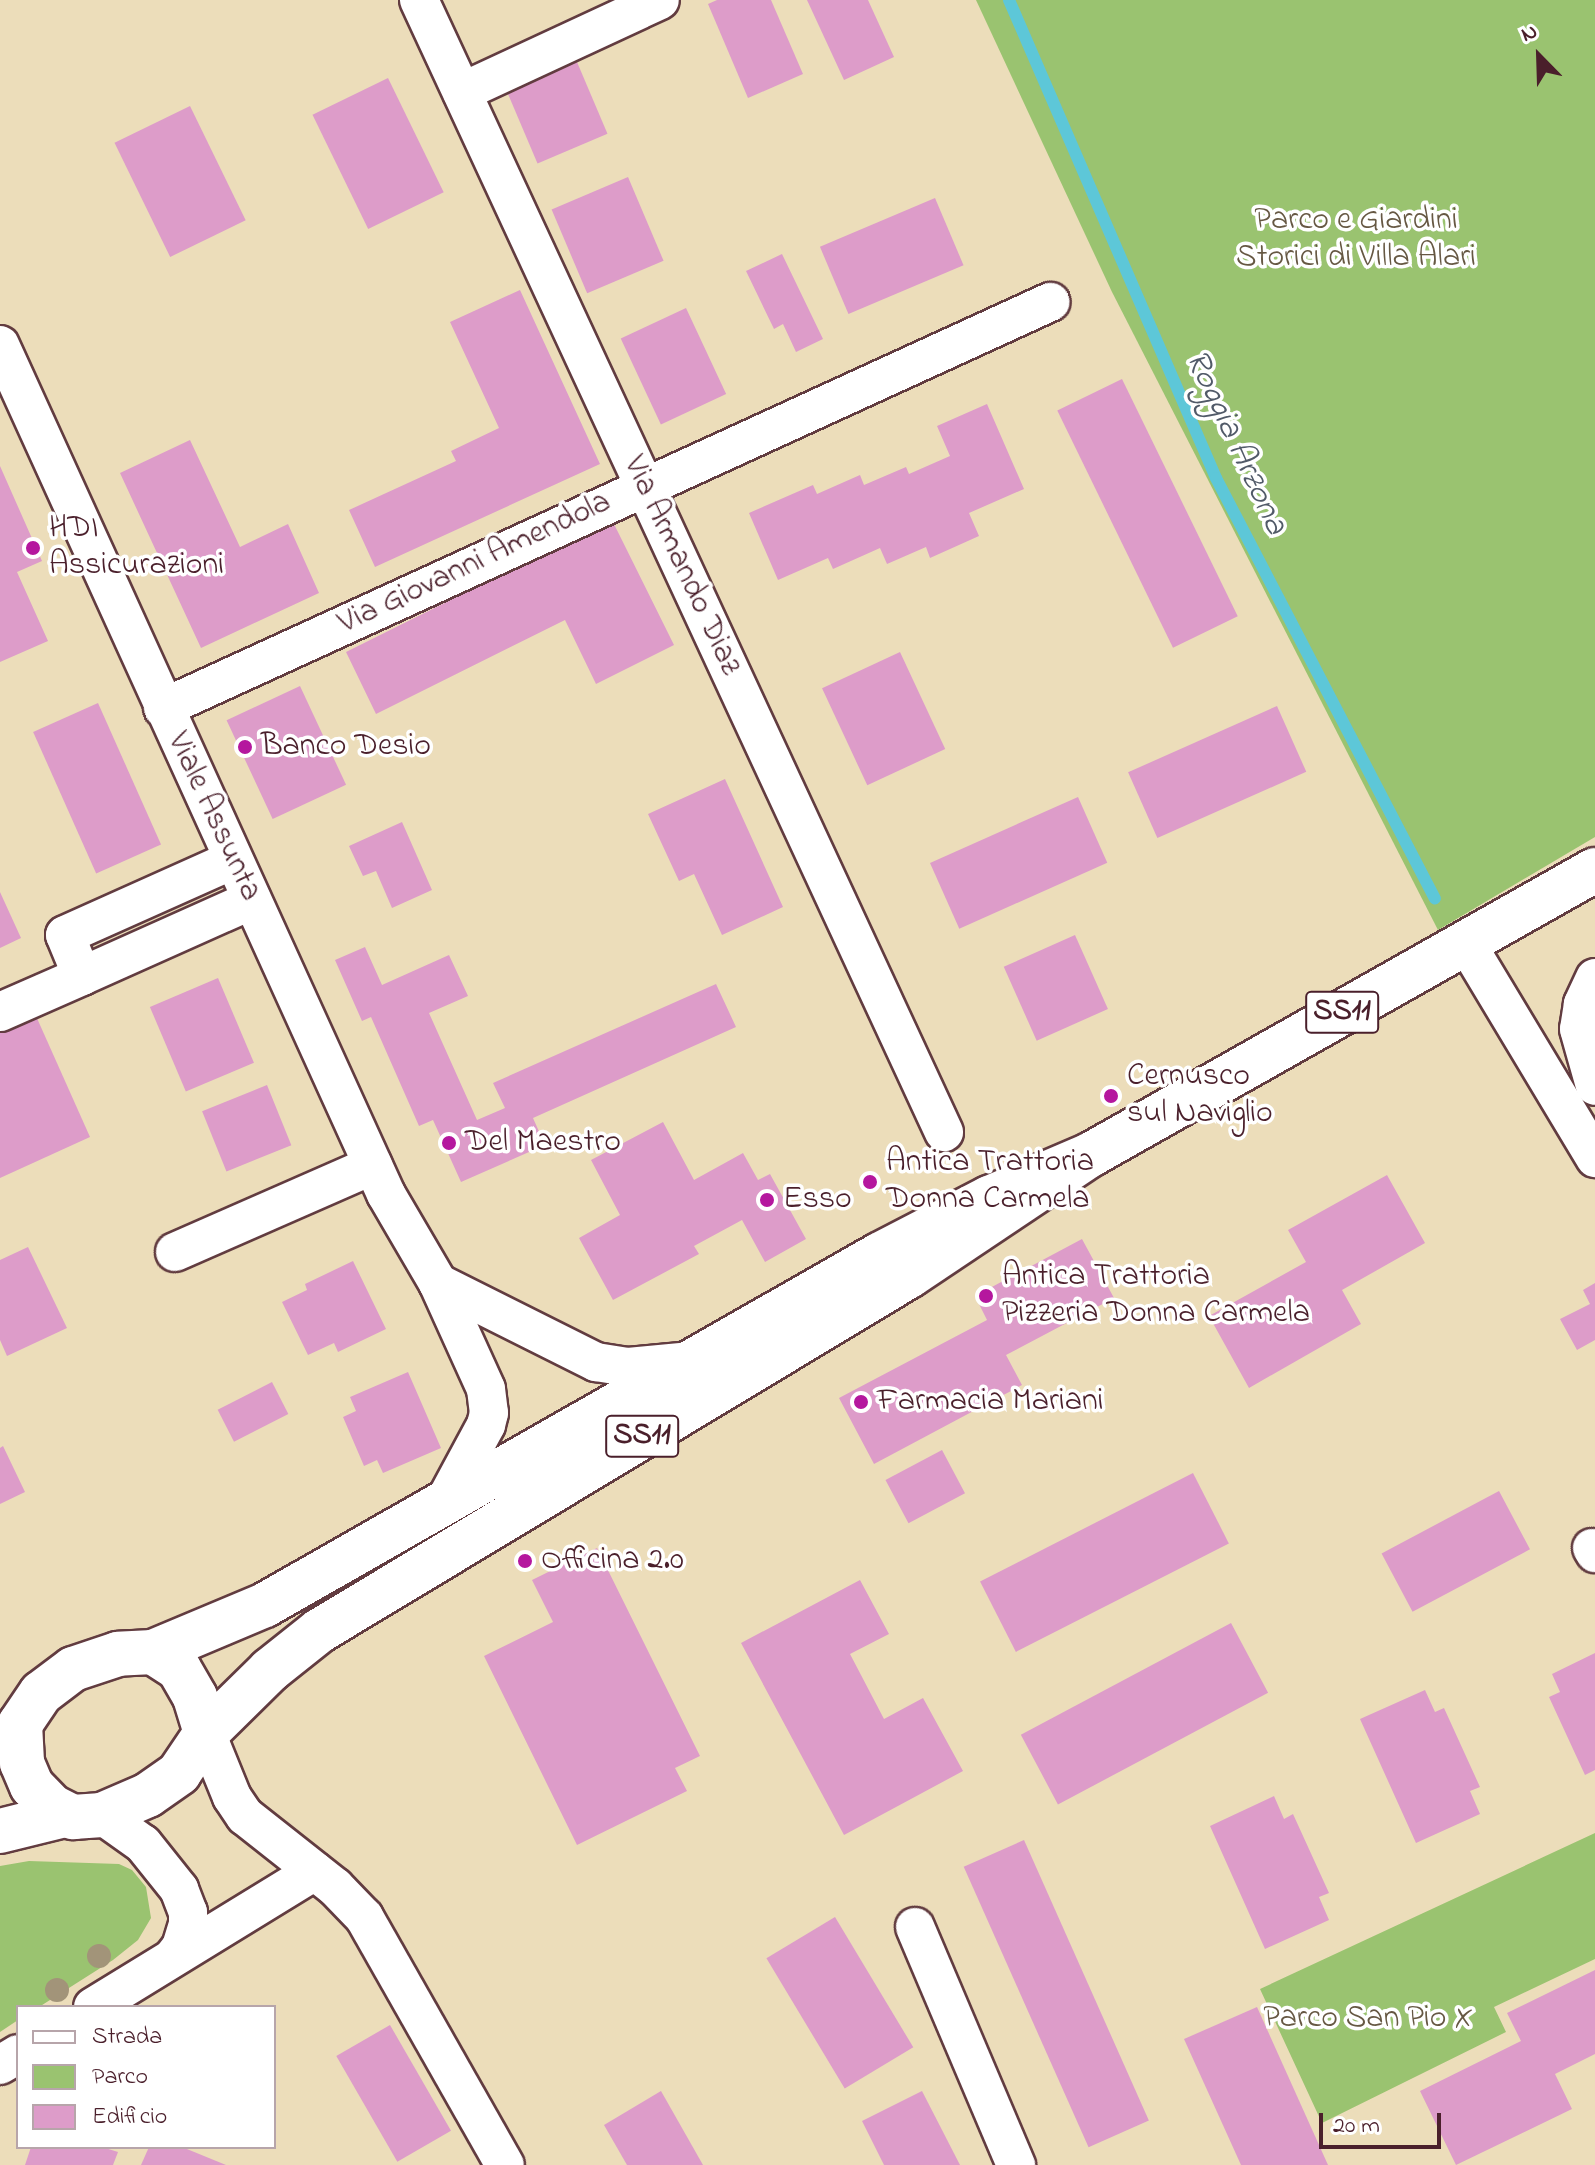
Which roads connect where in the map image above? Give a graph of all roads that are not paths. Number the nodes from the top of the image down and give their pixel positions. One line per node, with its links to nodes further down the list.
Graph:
1 (419, 0): 3 (street, Via Armando Diaz)
2 (660, 0): 3 (street)
3 (462, 92): 6 (street, Via Armando Diaz)
4 (1050, 302): 6 (street, Via Giovanni Amendola)
5 (0, 345): 7 (street, Viale Assunta)
6 (644, 486): 7 (street, Via Giovanni Amendola); 16 (street, Via Armando Diaz)
7 (163, 708): 8 (street, Viale Assunta)
8 (233, 860): 10 (street, Viale Assunta); 12 (street)
9 (1595, 870): 11 (main road, SS11)
10 (252, 900): 12 (street); 19 (street, Viale Assunta)
11 (1466, 943): 17 (main road, SS11); 18 (street)
12 (82, 976): 14 (street)
13 (1595, 978): 15 (street)
14 (0, 1012)
15 (1595, 1086)
16 (944, 1132)
17 (1090, 1155): 22 (main road, SS11); 26 (main road, SS11)
18 (1595, 1158)
19 (373, 1165): 20 (street); 21 (street, Viale Assunta)
20 (175, 1252)
21 (438, 1283): 22 (street); 23 (street, Viale Assunta)
22 (695, 1360): 23 (main road, SS11)
23 (444, 1503): 24 (main road, SS11)
24 (153, 1652): 25 (main road, SS11); 26 (main road)
25 (10, 1733): 27 (main road, SS11)
26 (206, 1733): 27 (main road, SS11); 29 (street)
27 (83, 1815): 28 (main road, SS11); 31 (street)
28 (0, 1831)
29 (315, 1871): 31 (street); 33 (street)
30 (915, 1927): 34 (street)
31 (174, 1956): 32 (street)
32 (96, 2005)
33 (505, 2165)
34 (1016, 2165)

